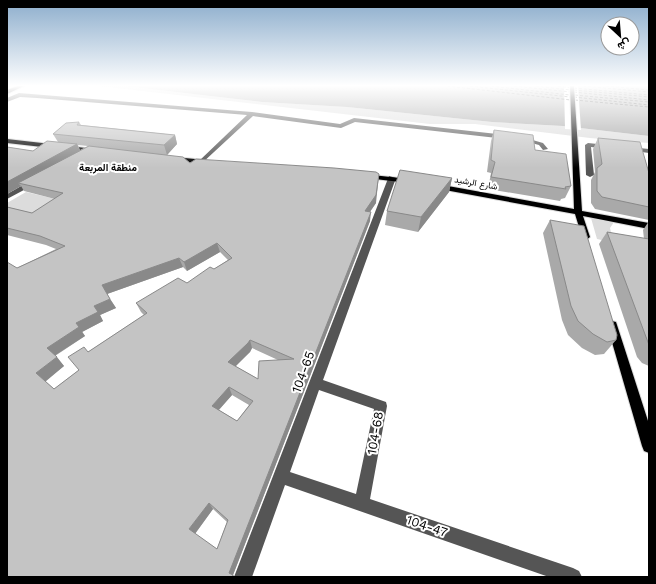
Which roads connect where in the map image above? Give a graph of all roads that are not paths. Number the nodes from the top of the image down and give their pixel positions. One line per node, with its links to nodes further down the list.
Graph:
1 (243, 113): 3 (street)
2 (573, 113): 20 (main road)
3 (252, 114): 7 (street); 13 (street)
4 (9, 140): 8 (main road)
5 (611, 147): 16 (street)
6 (619, 148): 9 (street)
7 (545, 149)
8 (90, 150): 10 (main road); 11 (street)
9 (649, 151)
10 (106, 152)
11 (78, 157)
12 (169, 159): 13 (main road)
13 (201, 162): 14 (main road)
14 (216, 163)
15 (356, 175): 18 (main road, شارع الرشيد)
16 (590, 175)
17 (41, 178): 19 (street)
18 (392, 178): 20 (main road, شارع الرشيد); 24 (street, 104-65)
19 (7, 197)
20 (578, 212): 21 (main road, شارع الرشيد); 22 (main road)
21 (649, 226)
22 (590, 250)
23 (608, 311): 25 (main road)
24 (315, 383): 26 (street, 104-65); 27 (street, 104-68)
25 (649, 446)
26 (281, 476): 27 (street, 104-47); 28 (street, 104-65)
27 (362, 504): 29 (street, 104-47)
28 (243, 577)
29 (573, 577)

